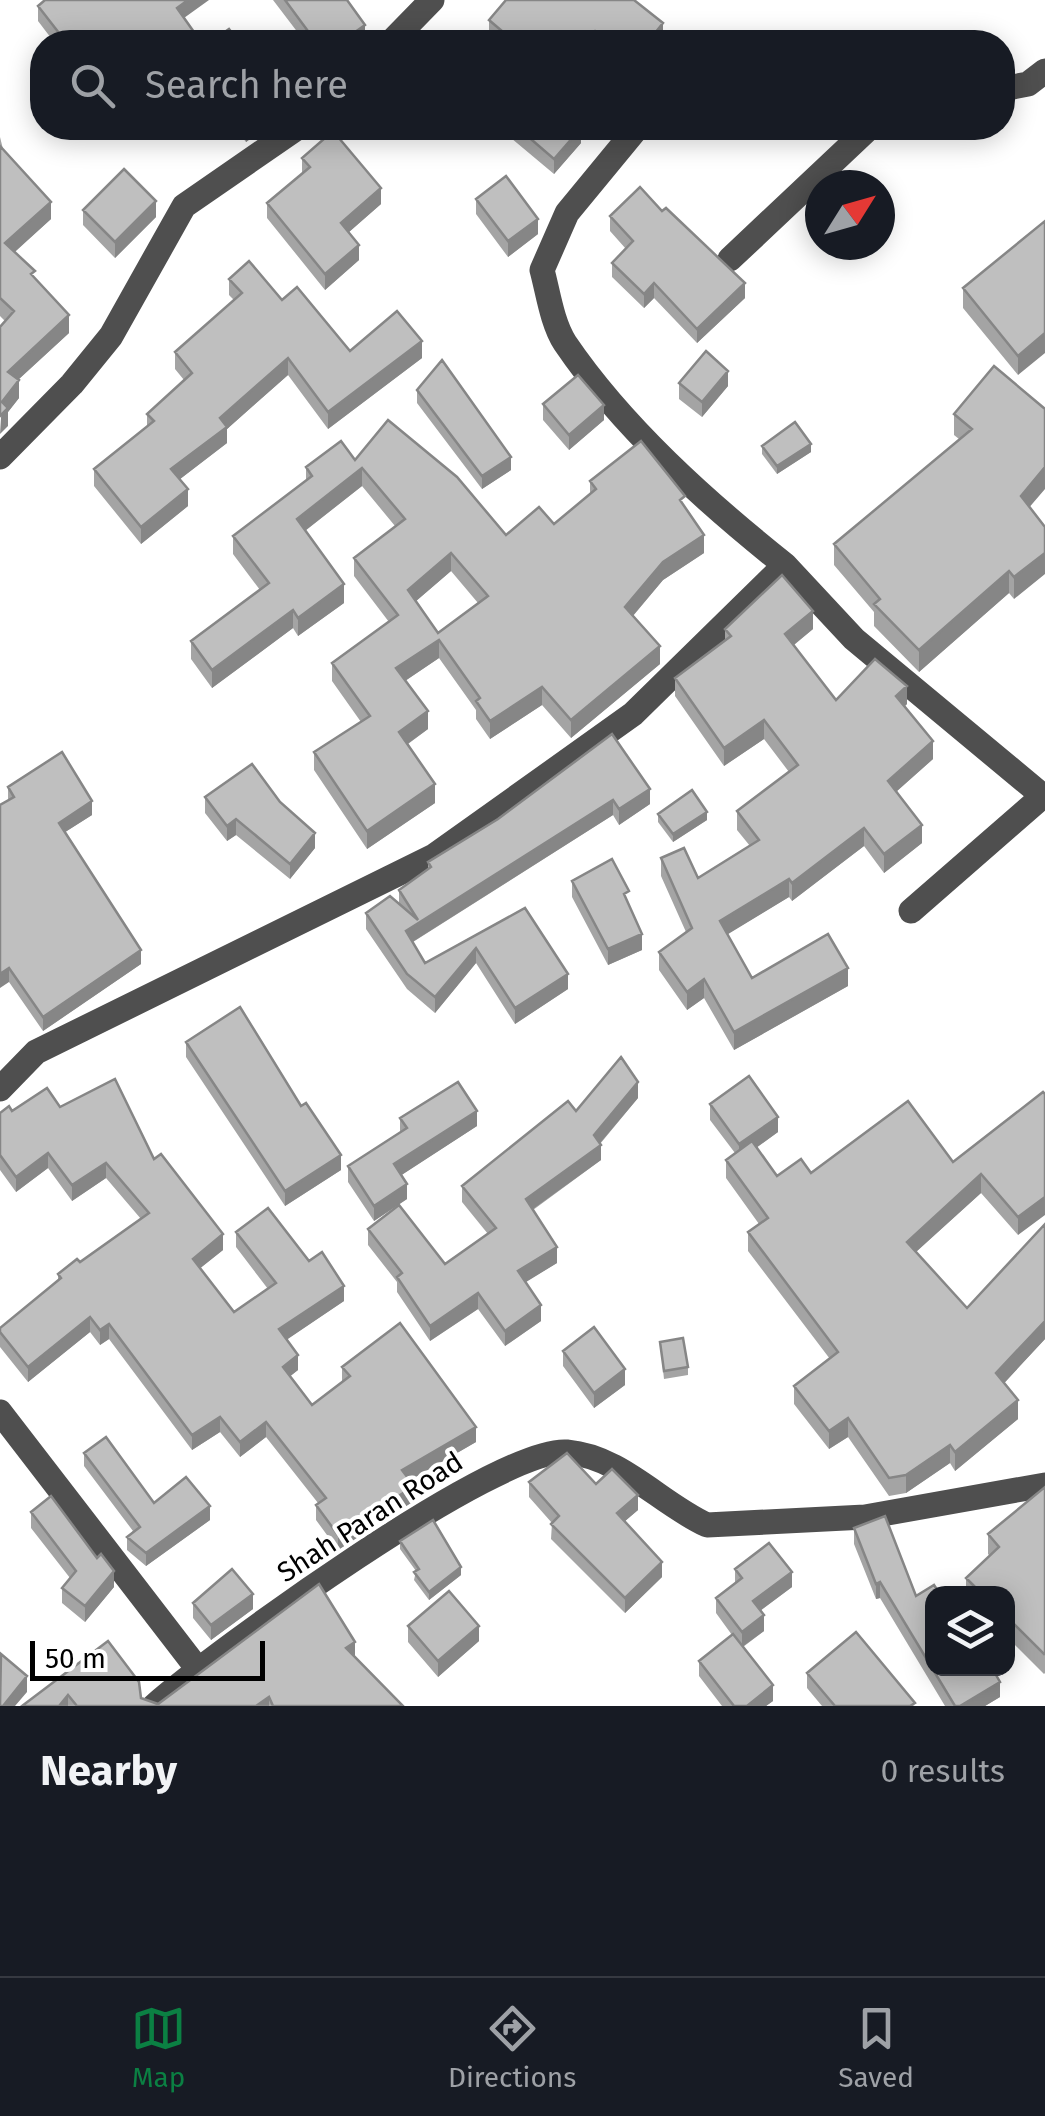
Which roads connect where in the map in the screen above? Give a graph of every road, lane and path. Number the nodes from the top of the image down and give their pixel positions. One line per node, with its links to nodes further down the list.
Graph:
1 (432, 0): 2 (street)
2 (403, 30)
3 (1045, 72): 4 (street)
4 (1015, 86)
5 (279, 140): 9 (street)
6 (627, 140): 10 (street)
7 (856, 140): 8 (street)
8 (730, 258)
9 (0, 457)
10 (785, 565): 11 (street); 12 (street)
11 (911, 911)
12 (0, 1089)
13 (0, 1412): 15 (street)
14 (1045, 1486): 15 (street, Shah Paran Road)
15 (198, 1668): 16 (street, Shah Paran Road)
16 (154, 1706)

